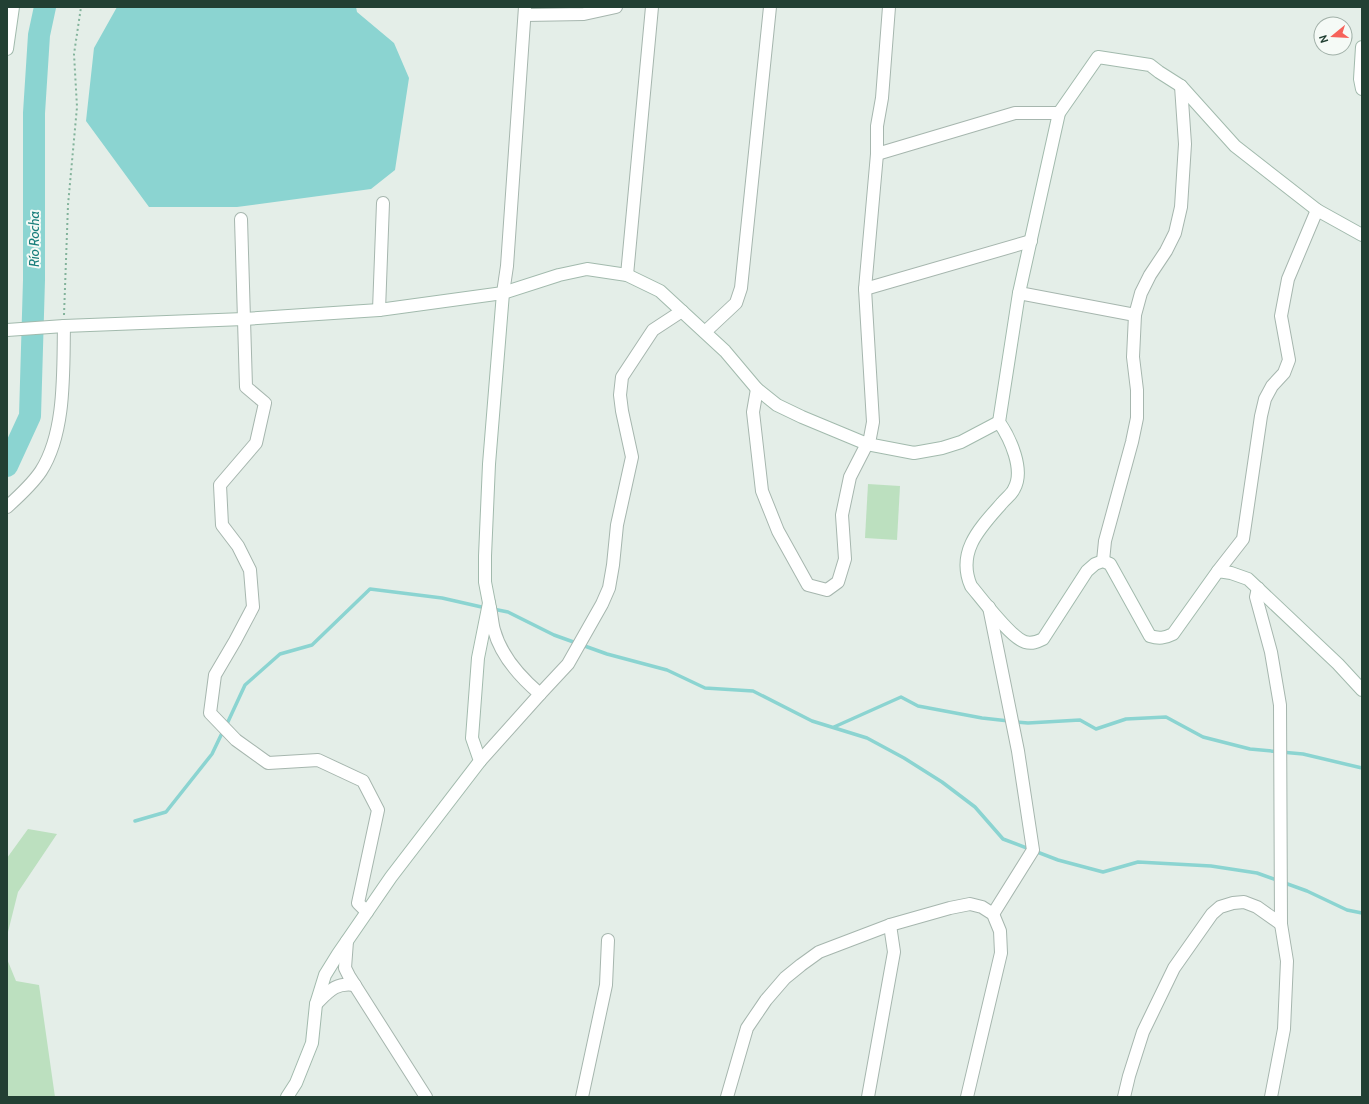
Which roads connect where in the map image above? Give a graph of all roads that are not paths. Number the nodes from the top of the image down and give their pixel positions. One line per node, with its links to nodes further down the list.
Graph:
1 (12, 7): 8 (street)
2 (616, 7): 6 (street)
3 (652, 7): 18 (street)
4 (770, 7): 28 (street)
5 (889, 7): 12 (street)
6 (525, 11): 20 (street)
7 (1362, 47): 10 (street)
8 (7, 49)
9 (1181, 86): 11 (street); 14 (street); 24 (street)
10 (1362, 89)
11 (1059, 113): 12 (street); 17 (street)
12 (877, 154): 19 (street)
13 (383, 203): 22 (street)
14 (1317, 210): 16 (street); 34 (street)
15 (241, 219): 25 (street)
16 (1362, 235)
17 (1031, 241): 19 (street); 21 (street)
18 (626, 275): 20 (street); 23 (street)
19 (865, 289): 31 (street)
20 (503, 293): 22 (street); 36 (street)
21 (1019, 293): 24 (street); 30 (street)
22 (379, 310): 25 (street)
23 (682, 311): 28 (street); 39 (street)
24 (1135, 315): 33 (street)
25 (244, 319): 26 (street); 41 (street)
26 (58, 327): 27 (street); 32 (street)
27 (7, 330)
28 (705, 332): 29 (street)
29 (758, 389): 31 (street); 31 (street)
30 (999, 422): 31 (street); 37 (street)
31 (867, 444)
32 (7, 507)
33 (1103, 561): 34 (street); 37 (street)
34 (1218, 571): 35 (street)
35 (1258, 588): 38 (street); 43 (street)
36 (490, 606): 39 (street); 40 (street)
37 (989, 607): 42 (street)
38 (1362, 690)
39 (540, 694): 40 (street)
40 (480, 761): 41 (street)
41 (367, 912): 46 (street)
42 (992, 914): 44 (street); 54 (street)
43 (1281, 924): 55 (street); 56 (street)
44 (890, 926): 52 (street); 53 (street)
45 (608, 940): 51 (street)
46 (346, 941): 47 (street); 48 (street)
47 (355, 985): 48 (street); 50 (street)
48 (316, 1004): 49 (street)
49 (287, 1097)
50 (426, 1097)
51 (582, 1097)
52 (727, 1097)
53 (868, 1097)
54 (967, 1097)
55 (1124, 1097)
56 (1271, 1097)

